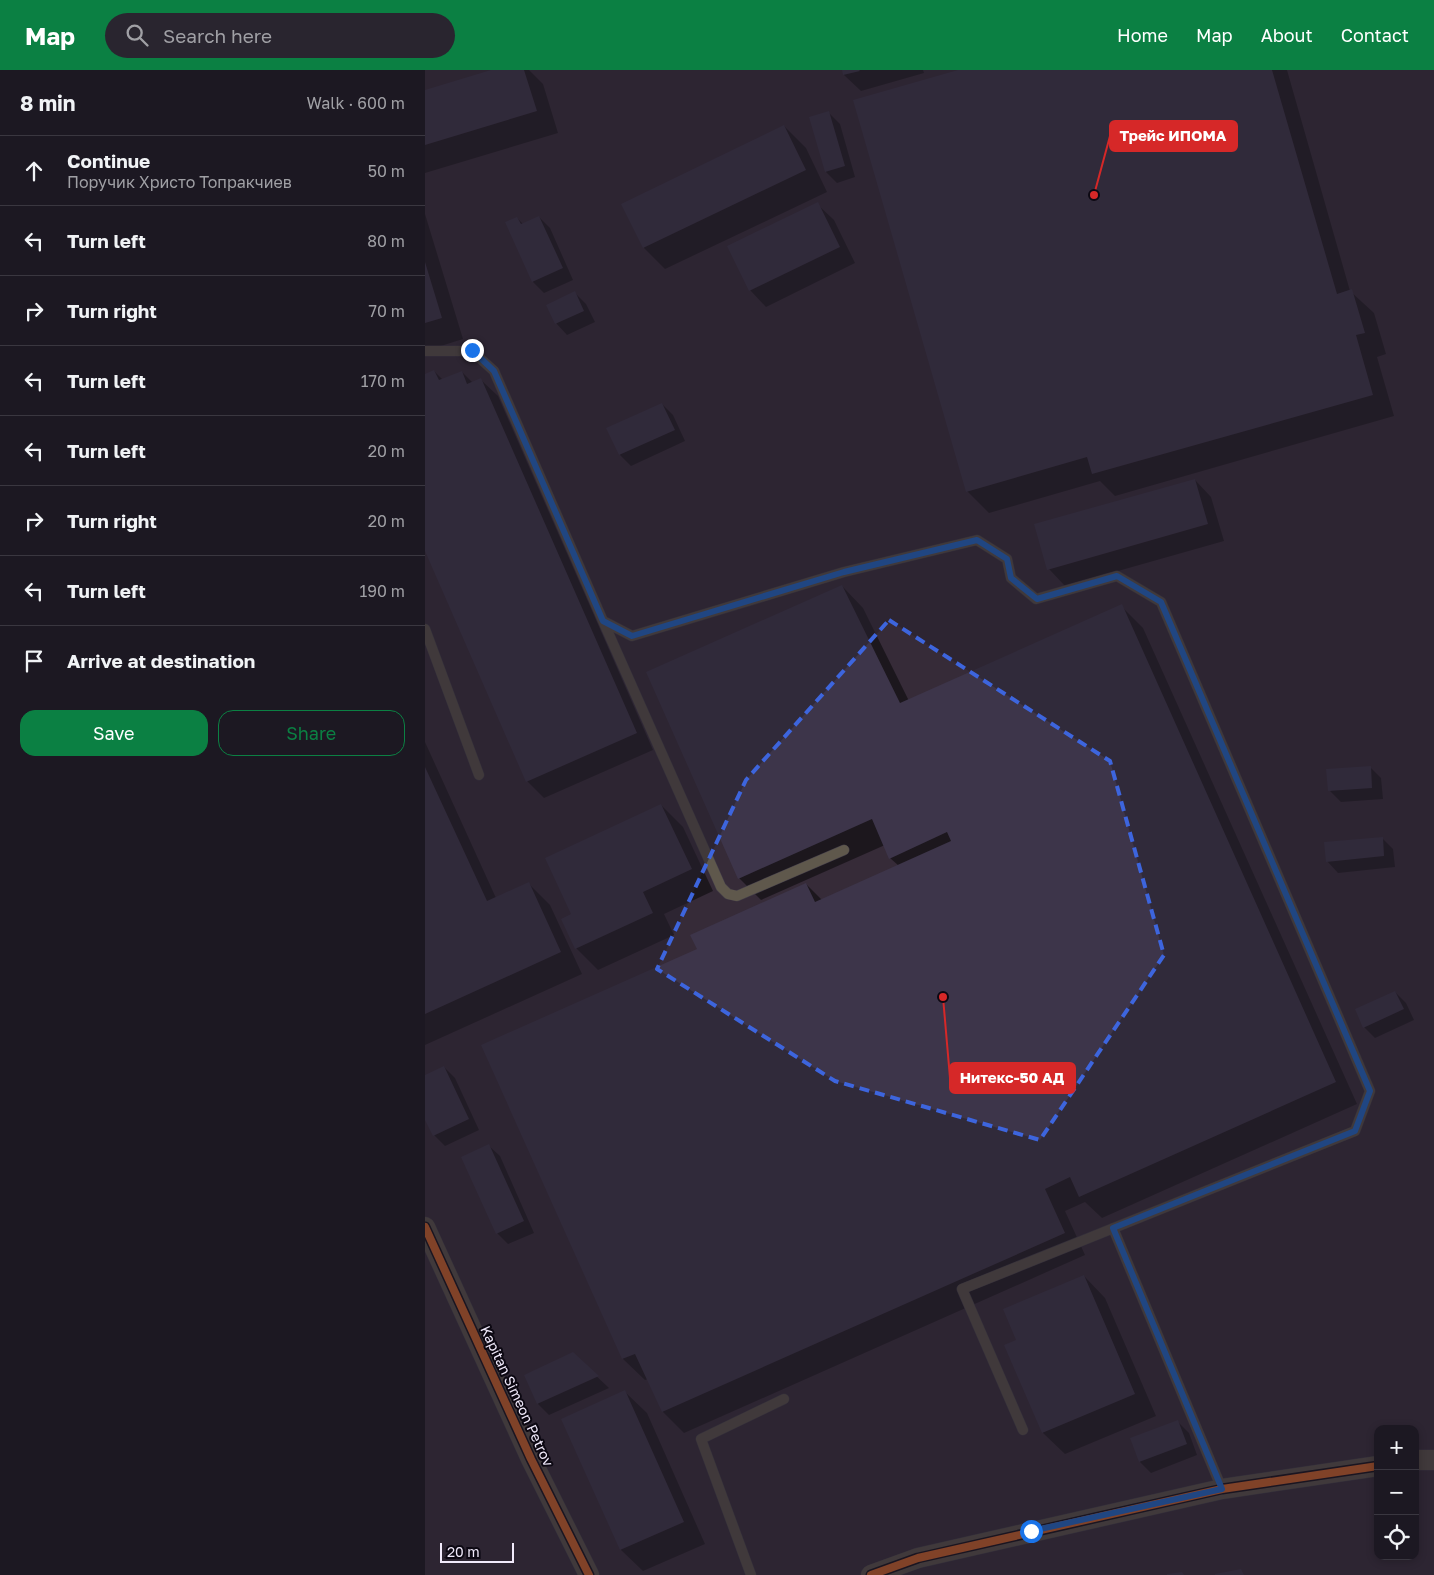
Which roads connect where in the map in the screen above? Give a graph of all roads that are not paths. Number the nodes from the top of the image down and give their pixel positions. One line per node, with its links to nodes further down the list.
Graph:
1 (425, 350): 2 (lane)
2 (603, 621): 5 (lane); 7 (lane)
3 (425, 629): 4 (lane)
4 (479, 775)
5 (844, 850)
6 (425, 1227): 14 (street, Kapitan Simeon Petrov)
7 (1113, 1228): 9 (lane); 13 (lane)
8 (784, 1399): 15 (lane)
9 (1023, 1430)
10 (1419, 1460): 11 (street)
11 (1434, 1460)
12 (1374, 1467): 13 (street)
13 (1222, 1489): 16 (street)
14 (589, 1575)
15 (751, 1575)
16 (871, 1575)

